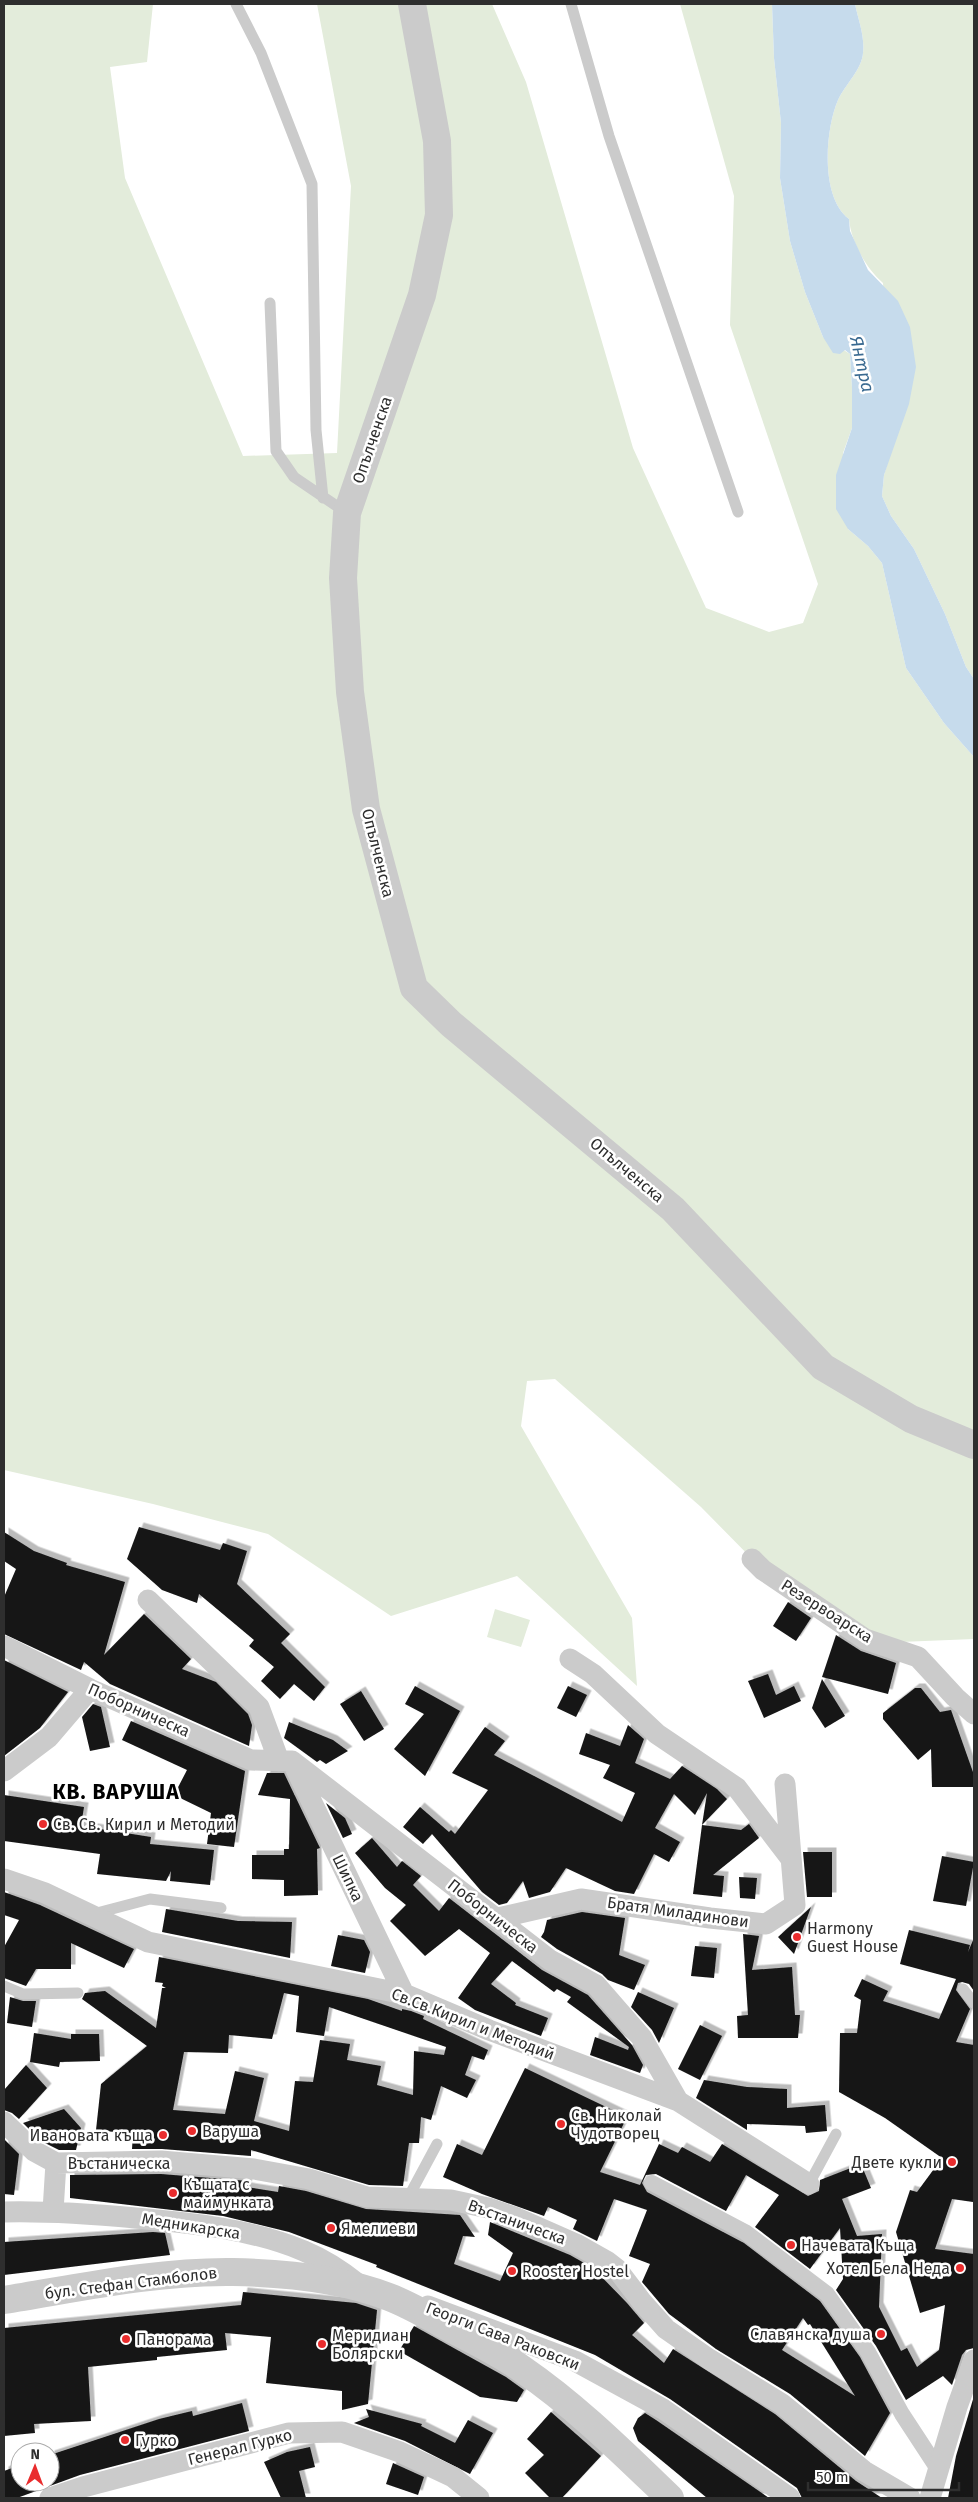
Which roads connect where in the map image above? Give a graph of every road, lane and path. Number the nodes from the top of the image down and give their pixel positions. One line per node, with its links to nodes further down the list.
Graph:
1 (236, 4): 5 (lane)
2 (412, 4): 7 (street, Опълченска)
3 (571, 4): 6 (lane)
4 (270, 303): 5 (lane)
5 (323, 498): 7 (lane)
6 (738, 512)
7 (347, 513): 8 (street, Опълченска)
8 (974, 1445)
9 (752, 1559): 14 (street, Резервоарска)
10 (148, 1600): 15 (street)
11 (4, 1646): 13 (street, Поборническа)
12 (570, 1659): 18 (street)
13 (90, 1689): 15 (street, Поборническа); 16 (street)
14 (974, 1714)
15 (285, 1761): 22 (street, Поборническа); 26 (street, Шипка)
16 (4, 1771)
17 (785, 1784): 18 (street, Братя Миладинови)
18 (791, 1859): 22 (street, Братя Миладинови)
19 (4, 1880): 21 (street, Св.Св.Кирил и Методий)
20 (221, 1908): 21 (lane)
21 (90, 1914): 26 (street, Св.Св.Кирил и Методий)
22 (498, 1918): 28 (street, Поборническа)
23 (4, 1986): 25 (lane)
24 (963, 1989): 27 (lane)
25 (78, 1993)
26 (404, 1994): 28 (street, Св.Св.Кирил и Методий)
27 (974, 2003)
28 (678, 2101): 34 (street, Св.Св.Кирил и Методий)
29 (4, 2122): 32 (street)
30 (836, 2134): 34 (lane)
31 (437, 2144): 35 (lane)
32 (56, 2163): 35 (street, Въстаническа); 36 (street, Въстаническа)
33 (652, 2183): 41 (street)
34 (809, 2184)
35 (408, 2198): 46 (street, Въстаническа)
36 (53, 2210): 37 (street, Медникарска); 38 (street, Медникарска)
37 (4, 2212)
38 (377, 2293): 39 (street, бул. Стефан Стамболов); 44 (street, бул. Стефан Стамболов); 45 (street, Георги Сава Раковски)
39 (4, 2300)
40 (974, 2360): 41 (street)
41 (938, 2469): 47 (street)
42 (50, 2498): 43 (street, Генерал Гурко)
43 (479, 2498)
44 (670, 2498)
45 (790, 2498)
46 (910, 2498)
47 (930, 2498)

